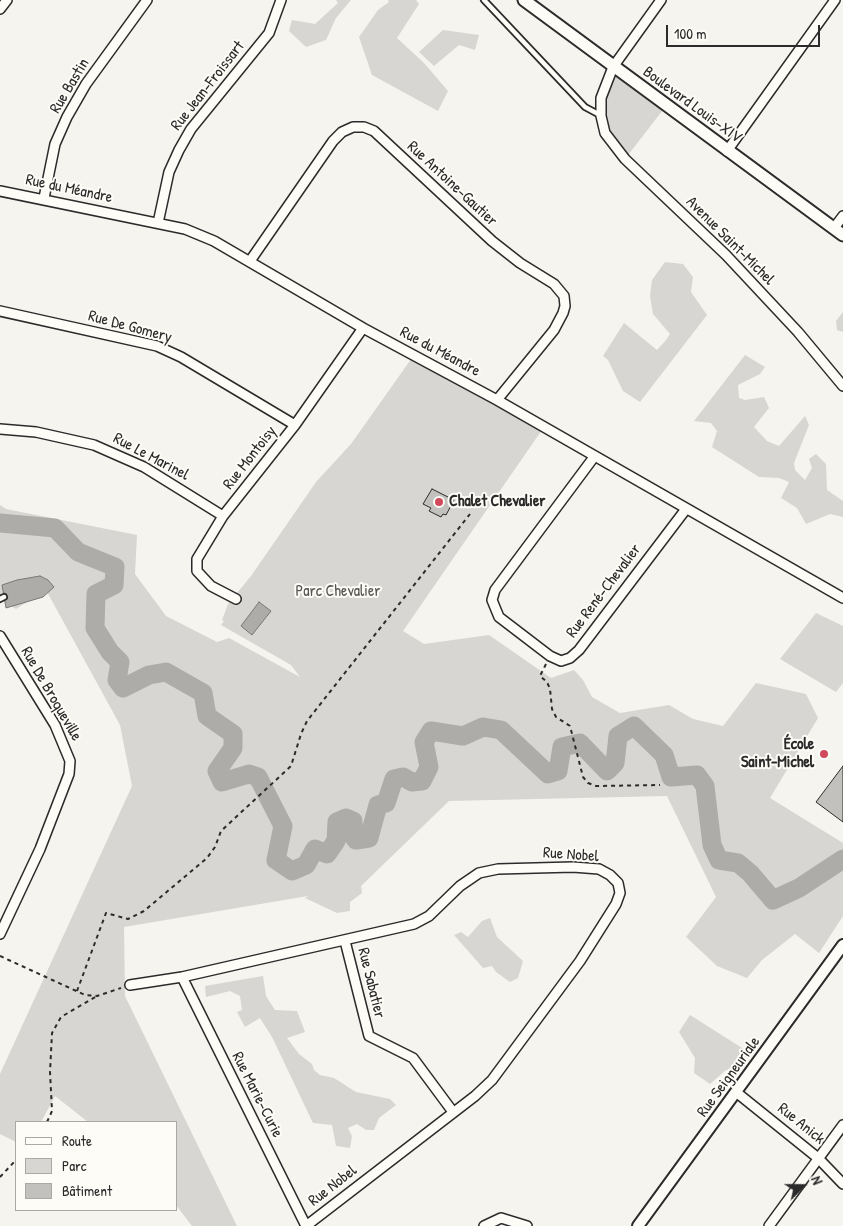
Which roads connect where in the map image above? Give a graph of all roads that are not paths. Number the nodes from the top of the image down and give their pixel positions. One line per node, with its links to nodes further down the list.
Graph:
1 (7, 0): 8 (street)
2 (147, 0): 13 (street, Rue Bastin)
3 (281, 0): 15 (street, Rue Jean-Froissart)
4 (484, 0): 10 (lane)
5 (524, 0): 9 (main road, Boulevard Louis-XIV)
6 (661, 0): 9 (street, Avenue Saint-Michel)
7 (835, 0): 11 (street)
8 (0, 9)
9 (613, 67): 10 (street, Avenue Saint-Michel); 11 (main road, Boulevard Louis-XIV)
10 (601, 116): 20 (street, Avenue Saint-Michel)
11 (727, 151): 16 (main road, Boulevard Louis-XIV)
12 (0, 191): 13 (street, Rue du Méandre)
13 (44, 198): 15 (street, Rue du Méandre)
14 (843, 216): 16 (street)
15 (158, 223): 17 (street, Rue du Méandre)
16 (838, 232)
17 (250, 261): 19 (street, Rue du Méandre); 21 (street, Rue Antoine-Gautier)
18 (0, 312): 22 (street, Rue De Gomery)
19 (364, 328): 21 (street, Rue du Méandre); 22 (street, Rue Montoisy)
20 (843, 386)
21 (497, 400): 24 (street, Rue du Méandre)
22 (295, 424): 26 (street, Rue Montoisy)
23 (0, 429): 26 (street, Rue Le Marinel)
24 (594, 457): 25 (street, Rue du Méandre); 25 (street, Rue René-Chevalier)
25 (686, 509): 27 (street, Rue du Méandre)
26 (223, 516): 28 (street, Rue Montoisy)
27 (843, 598)
28 (236, 599)
29 (0, 636): 30 (street, Rue De Broqueville)
30 (0, 934)
31 (345, 941): 33 (street, Rue Nobel); 36 (street, Rue Sabatier); 36 (street, Rue Nobel)
32 (843, 945): 35 (street, Rue Seigneuriale)
33 (182, 977): 34 (street, Rue Nobel); 40 (street, Rue Marie-Curie)
34 (130, 985)
35 (736, 1092): 38 (street, Rue Anick); 43 (street, Rue Seigneuriale)
36 (453, 1112): 40 (street, Rue Nobel)
37 (843, 1125): 38 (street)
38 (818, 1158): 39 (street, Rue Anick); 44 (street)
39 (843, 1184)
40 (306, 1226)
41 (484, 1226): 42 (street)
42 (527, 1226)
43 (638, 1226)
44 (770, 1226)

